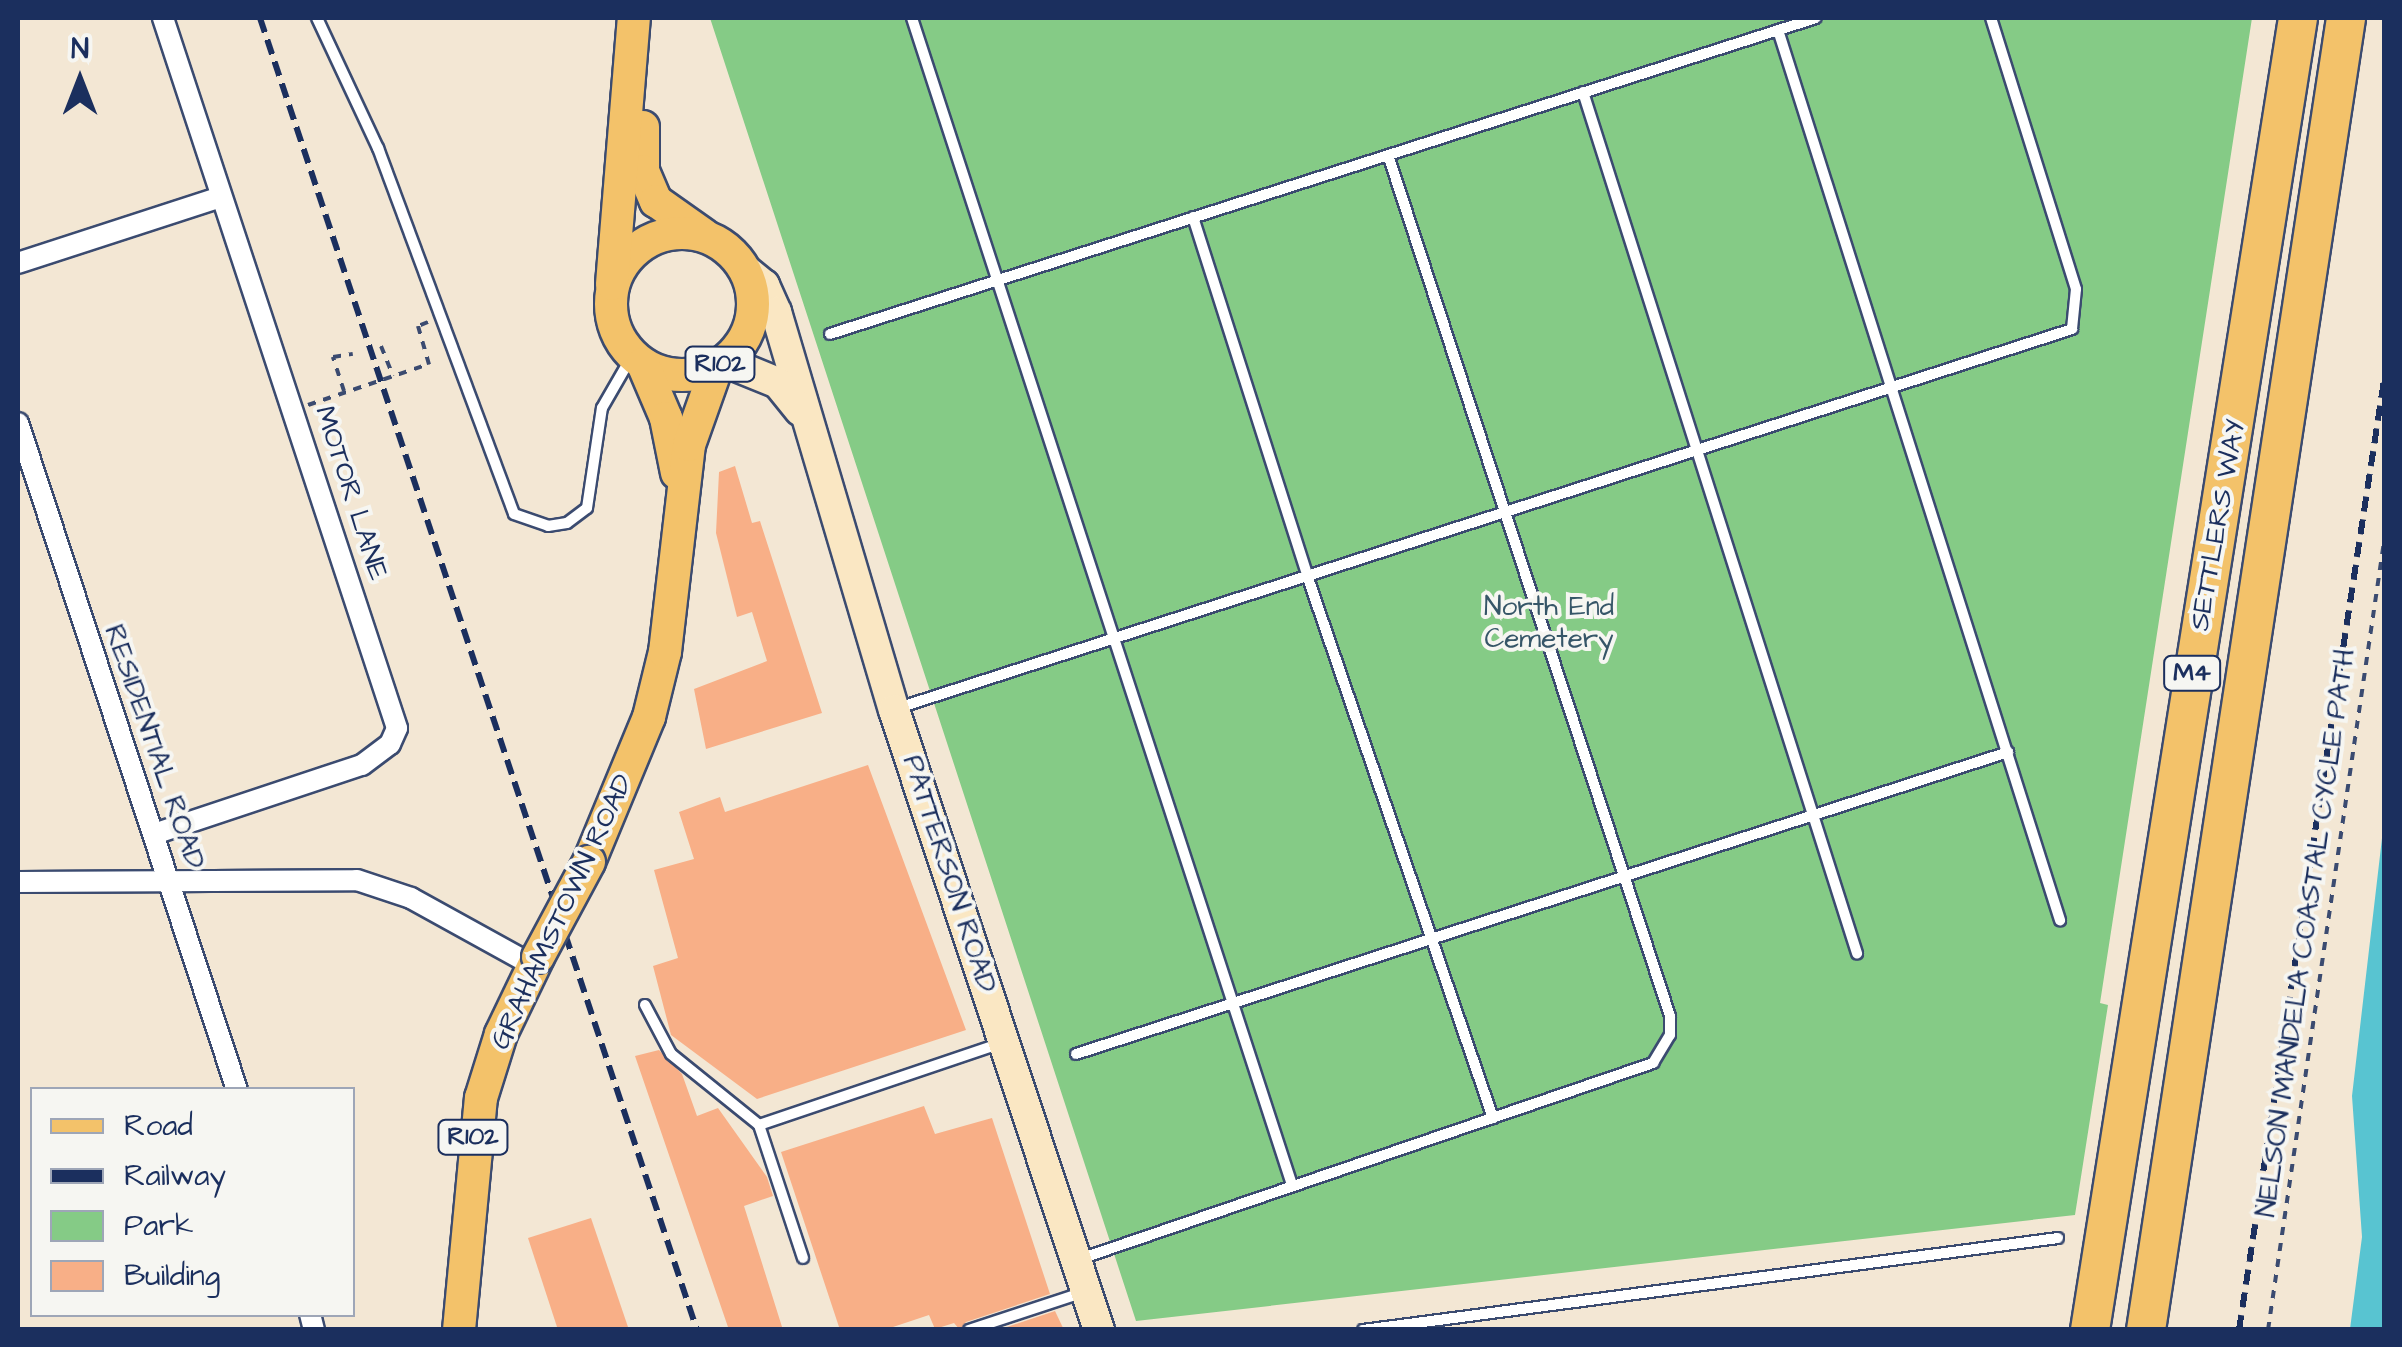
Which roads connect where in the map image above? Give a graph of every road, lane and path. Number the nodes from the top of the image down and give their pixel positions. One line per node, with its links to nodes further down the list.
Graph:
1 (163, 18): 13 (street, MOTOR LANE)
2 (317, 18): 24 (lane)
3 (634, 18): 19 (main road, GRAHAMSTOWN ROAD / R102)
4 (652, 18): 15 (main road)
5 (912, 18): 18 (lane)
6 (1816, 18): 10 (lane)
7 (1991, 18): 27 (lane)
8 (2298, 18): 66 (highway, SETTLERS WAY / M4)
9 (2346, 18): 67 (highway, SETTLERS WAY / M4)
10 (1778, 30): 11 (lane); 27 (lane)
11 (1583, 92): 12 (lane); 32 (lane)
12 (1388, 155): 14 (lane); 34 (lane)
13 (221, 196): 16 (street); 41 (street, MOTOR LANE)
14 (1194, 217): 18 (lane); 36 (lane)
15 (704, 235): 17 (main road); 19 (main road)
16 (18, 263)
17 (744, 268): 25 (main road, GRAHAMSTOWN ROAD / R102); 30 (street, PATTERSON ROAD)
18 (998, 280): 21 (lane); 37 (lane)
19 (611, 288): 24 (main road, GRAHAMSTOWN ROAD / R102)
20 (418, 326): 26 (path, bridge)
21 (830, 334)
22 (381, 346): 26 (path)
23 (352, 354): 28 (path)
24 (638, 360): 25 (main road, R102); 33 (main road, GRAHAMSTOWN ROAD / R102)
25 (721, 364): 30 (street, PATTERSON ROAD); 33 (main road, GRAHAMSTOWN ROAD / R102)
26 (394, 376): 28 (path, bridge)
27 (1891, 387): 32 (lane); 39 (lane)
28 (344, 391): 29 (path, bridge)
29 (308, 404)
30 (804, 417): 38 (street, PATTERSON ROAD)
31 (18, 423): 41 (street, RESIDENTIAL ROAD)
32 (1699, 448): 34 (lane); 40 (lane)
33 (682, 497): 48 (main road, GRAHAMSTOWN ROAD / R102, bridge)
34 (1506, 514): 36 (lane); 42 (lane)
35 (2384, 542): 68 (path, NELSON MANDELA COASTAL CYCLE PATH)
36 (1308, 578): 37 (lane); 46 (lane)
37 (1114, 640): 38 (lane); 49 (lane)
38 (894, 710): 51 (street, PATTERSON ROAD)
39 (2008, 752): 40 (lane); 45 (lane)
40 (1815, 814): 42 (lane); 47 (lane)
41 (154, 834): 43 (street, RESIDENTIAL ROAD)
42 (1623, 873): 46 (lane); 54 (lane)
43 (170, 880): 44 (street); 48 (street); 53 (street, RESIDENTIAL ROAD)
44 (18, 882)
45 (2060, 920)
46 (1428, 936): 49 (lane); 54 (lane)
47 (1857, 953)
48 (536, 962): 62 (main road, GRAHAMSTOWN ROAD / R102)
49 (1230, 1002): 52 (lane); 56 (lane)
50 (645, 1005): 55 (lane)
51 (1004, 1042): 55 (lane); 59 (street, PATTERSON ROAD)
52 (1076, 1054)
53 (236, 1087)
54 (1494, 1118): 56 (lane)
55 (759, 1124): 58 (lane)
56 (1292, 1184): 59 (lane)
57 (2058, 1238): 61 (lane)
58 (804, 1258)
59 (1076, 1260): 60 (street, PATTERSON ROAD)
60 (1087, 1292): 63 (lane); 64 (street, PATTERSON ROAD)
61 (1385, 1326): 65 (lane)
62 (459, 1330)
63 (970, 1330)
64 (1100, 1330)
65 (1363, 1330)
66 (2090, 1330)
67 (2149, 1330)
68 (2268, 1330)

